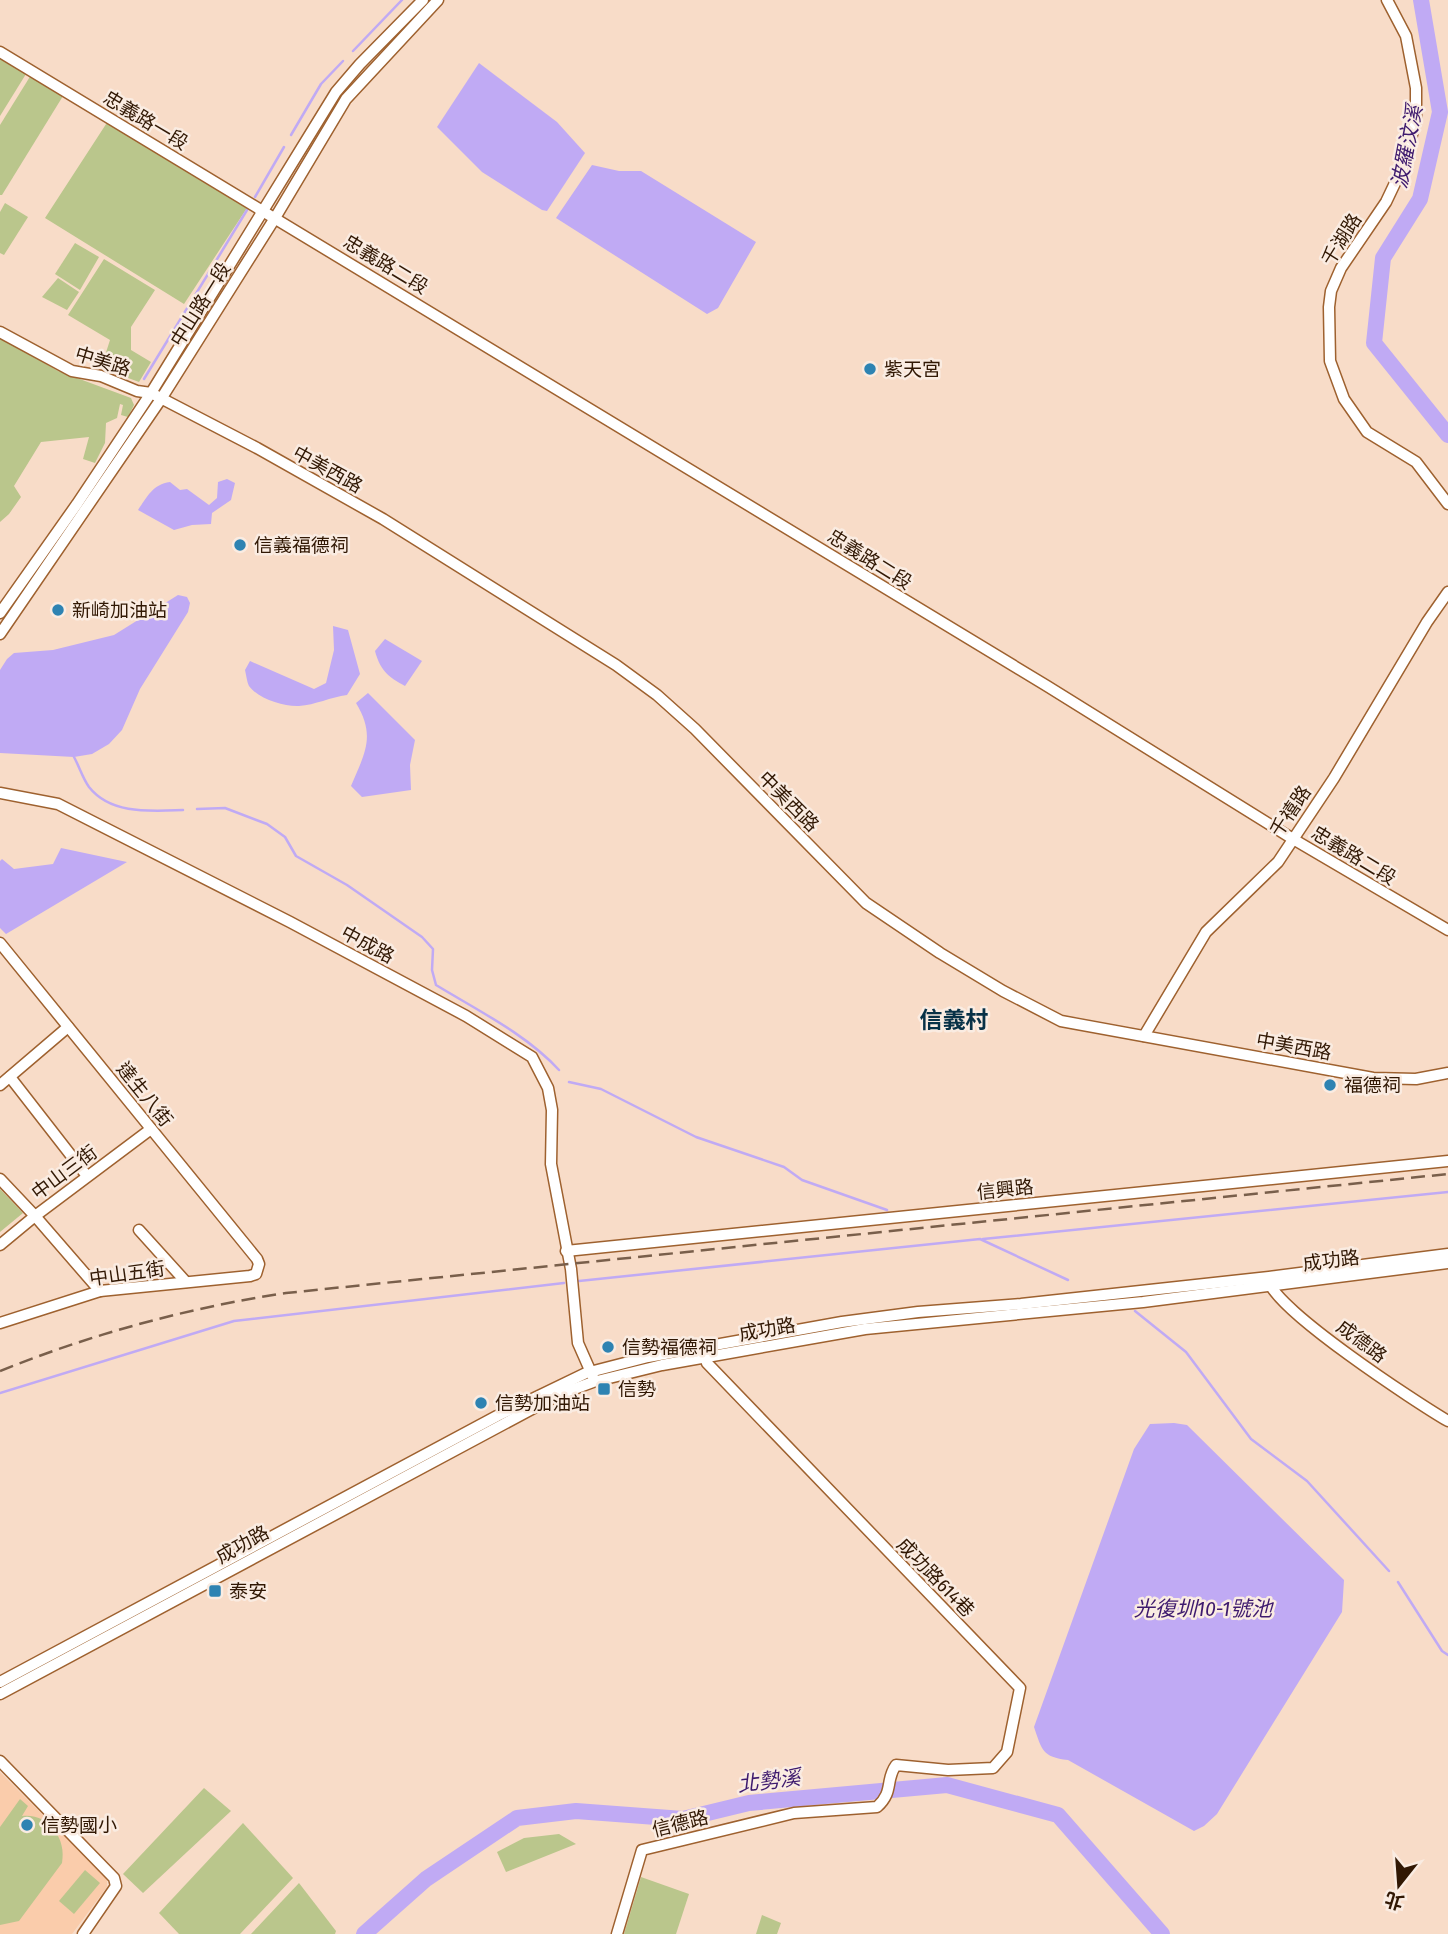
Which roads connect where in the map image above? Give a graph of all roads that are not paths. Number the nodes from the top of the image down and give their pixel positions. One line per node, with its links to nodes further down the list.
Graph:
1 (423, 0): 5 (street, 中山路一段)
2 (438, 0): 6 (street, 中山路一段)
3 (1387, 0): 10 (street, 千湖路)
4 (0, 52): 5 (street, 忠義路一段)
5 (264, 211): 6 (street, 忠義路一段); 8 (street, 中山路一段)
6 (275, 218): 9 (street, 中山路一段); 18 (street, 忠義路二段)
7 (0, 332): 8 (street, 中美路)
8 (151, 393): 9 (street, 中美路); 11 (street, 中山路一段)
9 (161, 399): 11 (street, 中山路一段); 22 (street, 中美西路)
10 (1448, 504)
11 (81, 507): 12 (street, 中山路一段); 13 (street, 中山路一段)
12 (20, 584): 13 (street); 15 (street, 中山路一段)
13 (30, 592): 16 (street, 中山路一段)
14 (1448, 592): 18 (street, 千禧路)
15 (0, 613)
16 (0, 634)
17 (0, 793): 33 (street, 中成路)
18 (1293, 839): 19 (street, 忠義路二段); 22 (street, 千禧路)
19 (1448, 930)
20 (0, 943): 21 (street, 達生八街)
21 (68, 1027): 24 (street); 26 (street, 達生八街)
22 (1144, 1036): 23 (street, 中美西路)
23 (1448, 1073)
24 (10, 1077): 25 (street); 28 (street)
25 (0, 1085)
26 (151, 1129): 28 (street, 中山三街); 36 (street, 達生八街)
27 (1448, 1161): 33 (street, 信興路)
28 (88, 1176): 30 (street, 中山三街)
29 (0, 1179): 30 (street)
30 (35, 1216): 32 (street, 中山三街); 39 (street)
31 (139, 1230): 38 (street)
32 (0, 1245)
33 (566, 1251): 42 (street, 中成路)
34 (1448, 1254): 37 (street, 成功路)
35 (1448, 1264): 37 (street, 成功路)
36 (259, 1268): 38 (street, 中山五街)
37 (1269, 1281): 41 (street, 成功路); 43 (street, 成德路)
38 (186, 1282): 39 (street, 中山五街)
39 (100, 1291): 40 (street, 中山五街)
40 (0, 1323)
41 (704, 1353): 42 (street, 成功路); 48 (street, 成功路614巷)
42 (593, 1377): 44 (street, 成功路)
43 (1448, 1421)
44 (88, 1641): 45 (street, 成功路); 46 (street, 成功路)
45 (0, 1682)
46 (0, 1694)
47 (0, 1761): 49 (street)
48 (888, 1793): 50 (street, 信德路)
49 (83, 1934)
50 (617, 1934)

